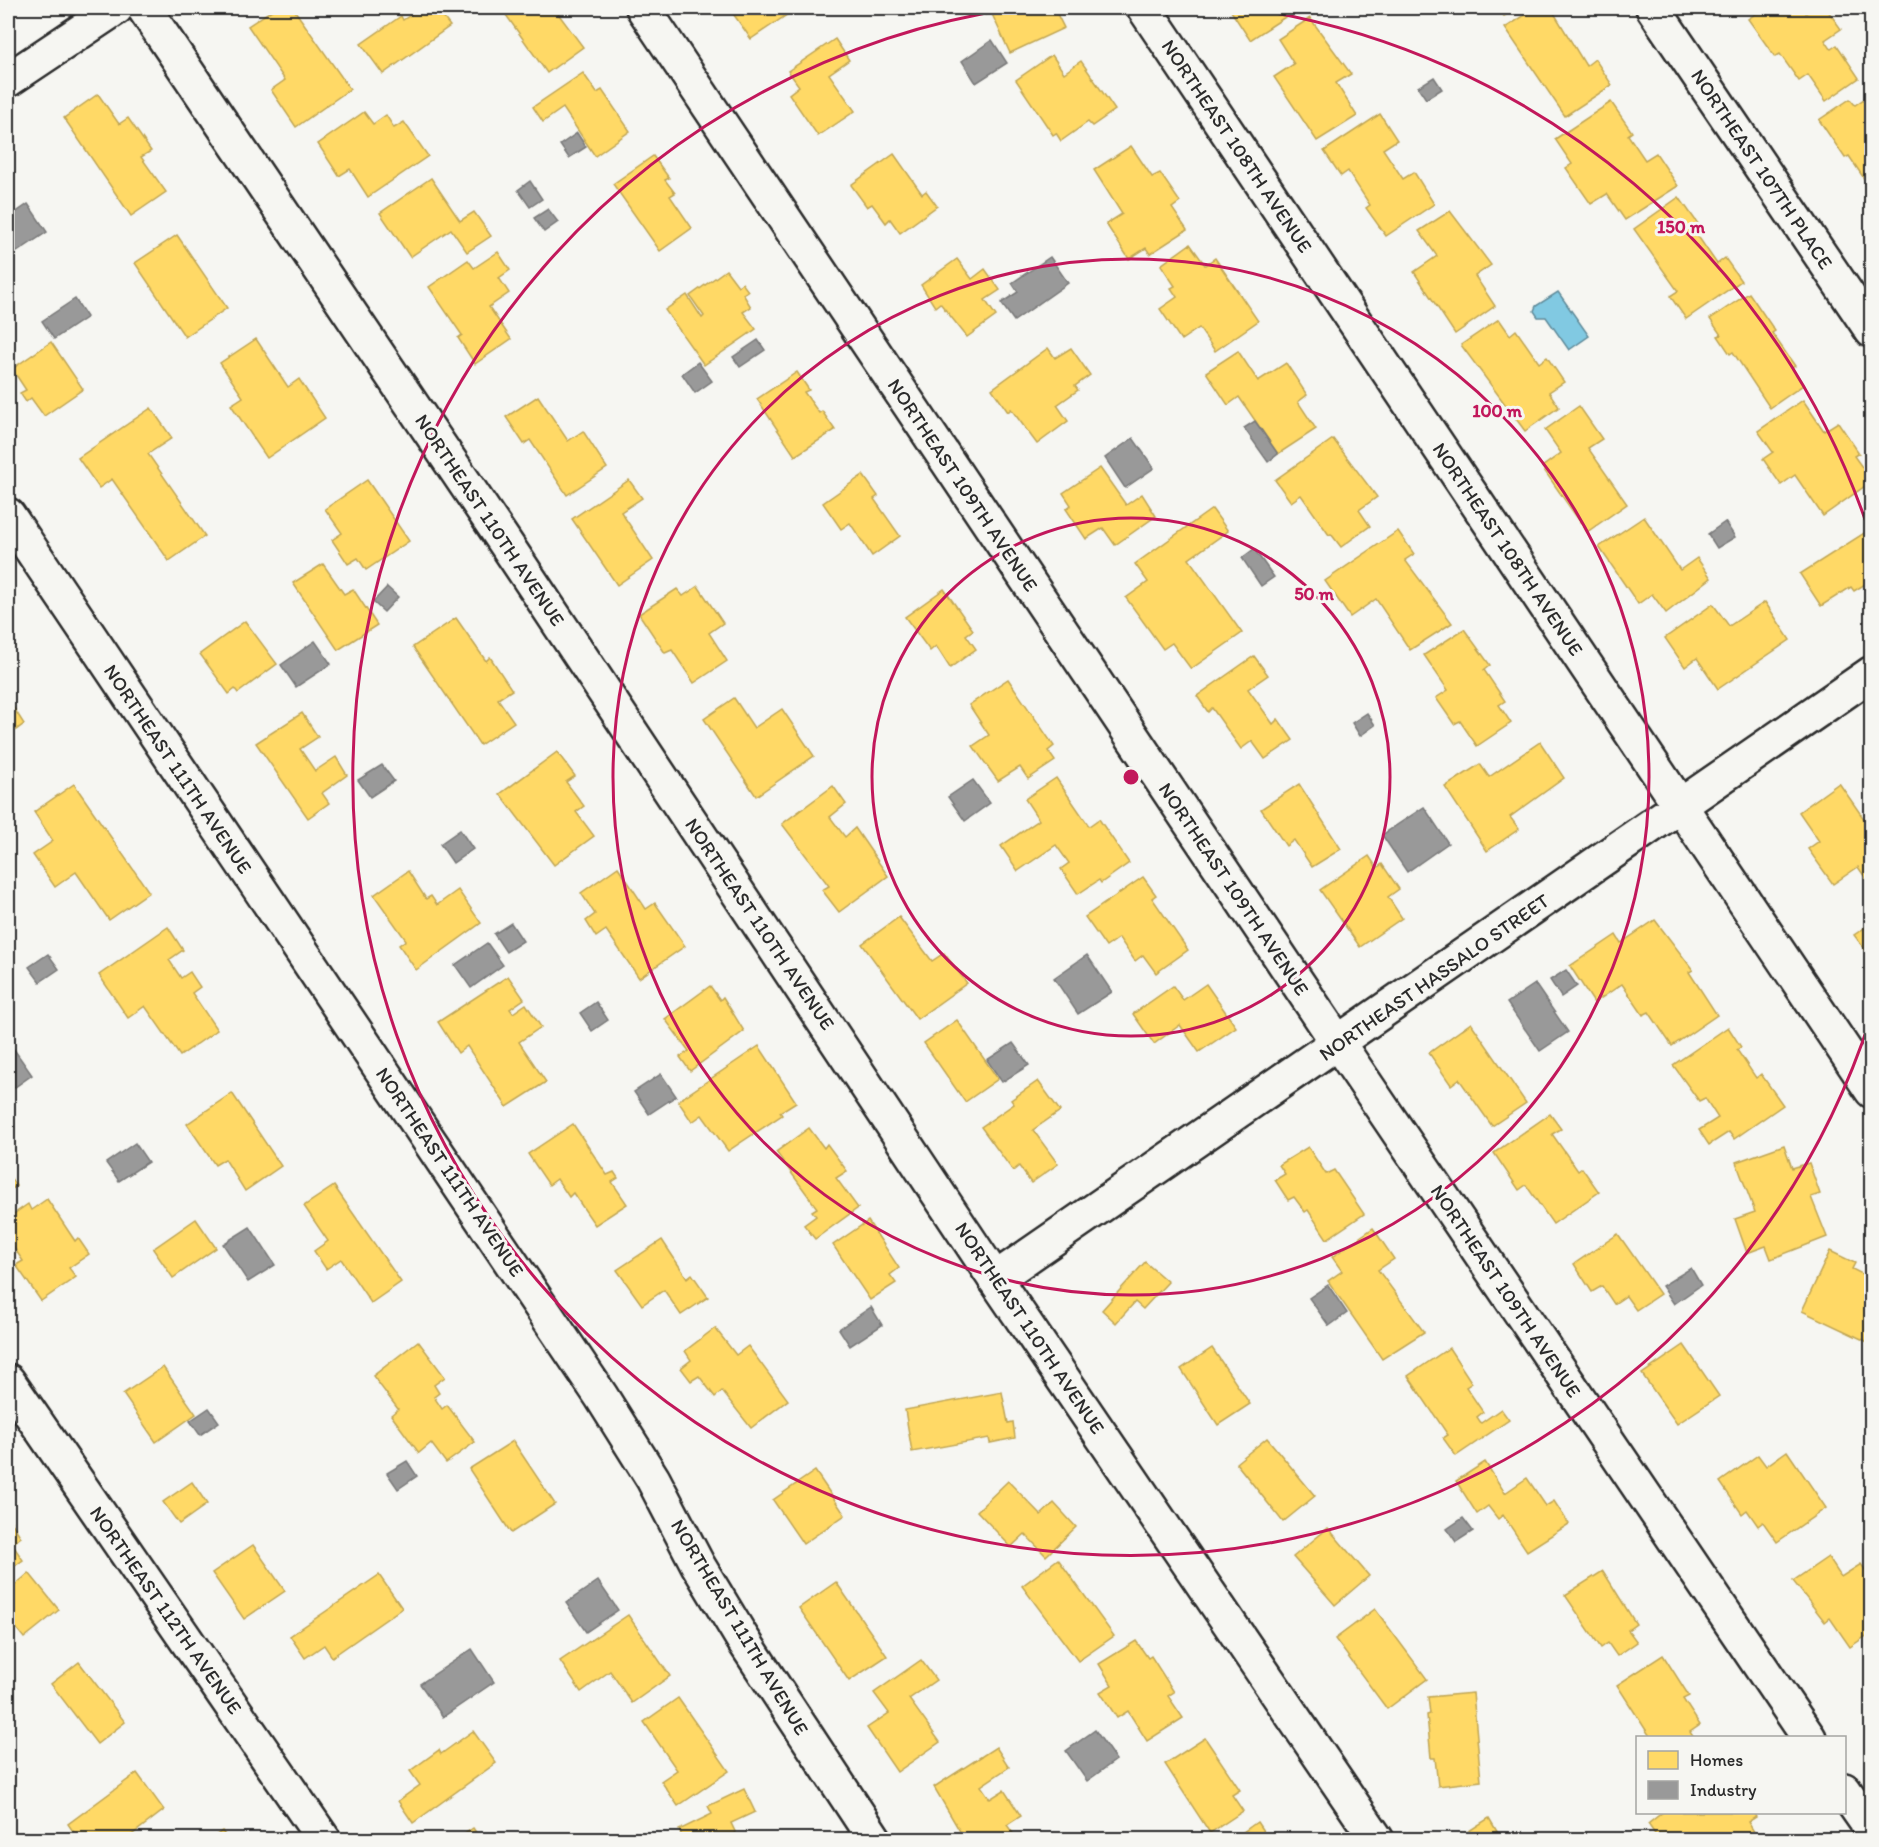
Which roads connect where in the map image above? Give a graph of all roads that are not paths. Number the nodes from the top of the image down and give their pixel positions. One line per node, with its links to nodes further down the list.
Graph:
1 (116, 8): 6 (street)
2 (144, 8): 13 (street, NORTHEAST 110TH AVENUE)
3 (643, 8): 11 (street, NORTHEAST 109TH AVENUE)
4 (1144, 8): 10 (street, NORTHEAST 108TH AVENUE)
5 (1653, 8): 7 (street, NORTHEAST 107TH PLACE)
6 (8, 80)
7 (1872, 331)
8 (8, 515): 19 (street, NORTHEAST 111TH AVENUE)
9 (1872, 673): 10 (street, NORTHEAST HASSALO STREET)
10 (1680, 805): 11 (street, NORTHEAST HASSALO STREET); 12 (street, NORTHEAST 108TH AVENUE)
11 (1338, 1043): 13 (street, NORTHEAST HASSALO STREET); 15 (street, NORTHEAST 109TH AVENUE)
12 (1872, 1091)
13 (995, 1279): 20 (street, NORTHEAST 110TH AVENUE)
14 (8, 1381): 18 (street, NORTHEAST 112TH AVENUE)
15 (1808, 1736)
16 (1846, 1791): 17 (street)
17 (1872, 1830)
18 (324, 1839)
19 (875, 1839)
20 (1377, 1839)

